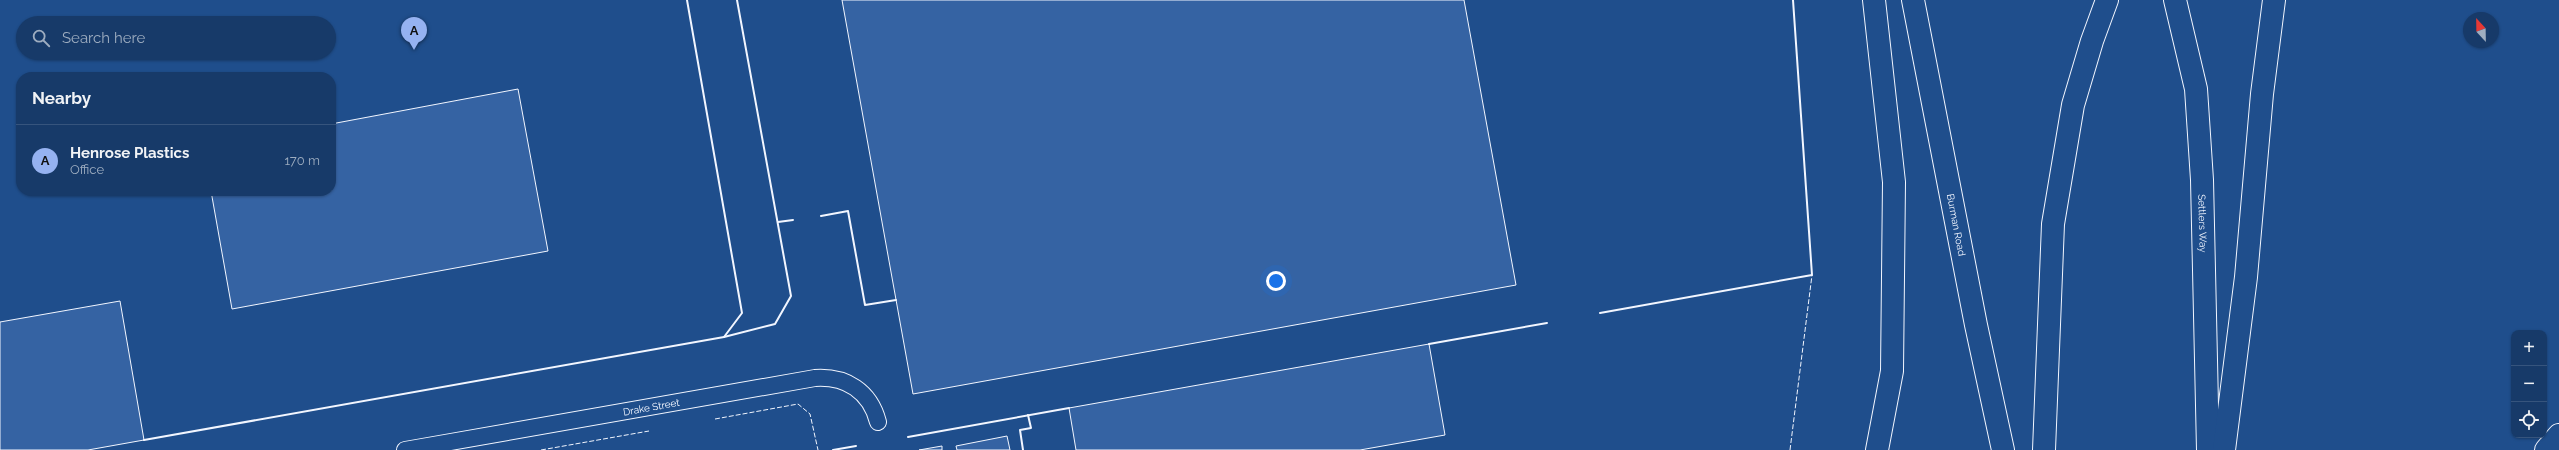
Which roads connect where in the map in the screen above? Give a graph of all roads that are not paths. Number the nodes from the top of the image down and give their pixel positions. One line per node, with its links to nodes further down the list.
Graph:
1 (1874, 0): 9 (main road)
2 (1913, 0): 10 (main road, Burman Road)
3 (2107, 0): 11 (main road)
4 (2274, 0): 13 (main road)
5 (2177, 9): 12 (main road, Settlers Way)
6 (878, 422): 8 (lane, Drake Street)
7 (2559, 435): 14 (main road)
8 (405, 450)
9 (1877, 450)
10 (2003, 450)
11 (2044, 450)
12 (2208, 450)
13 (2224, 450)
14 (2546, 450)

